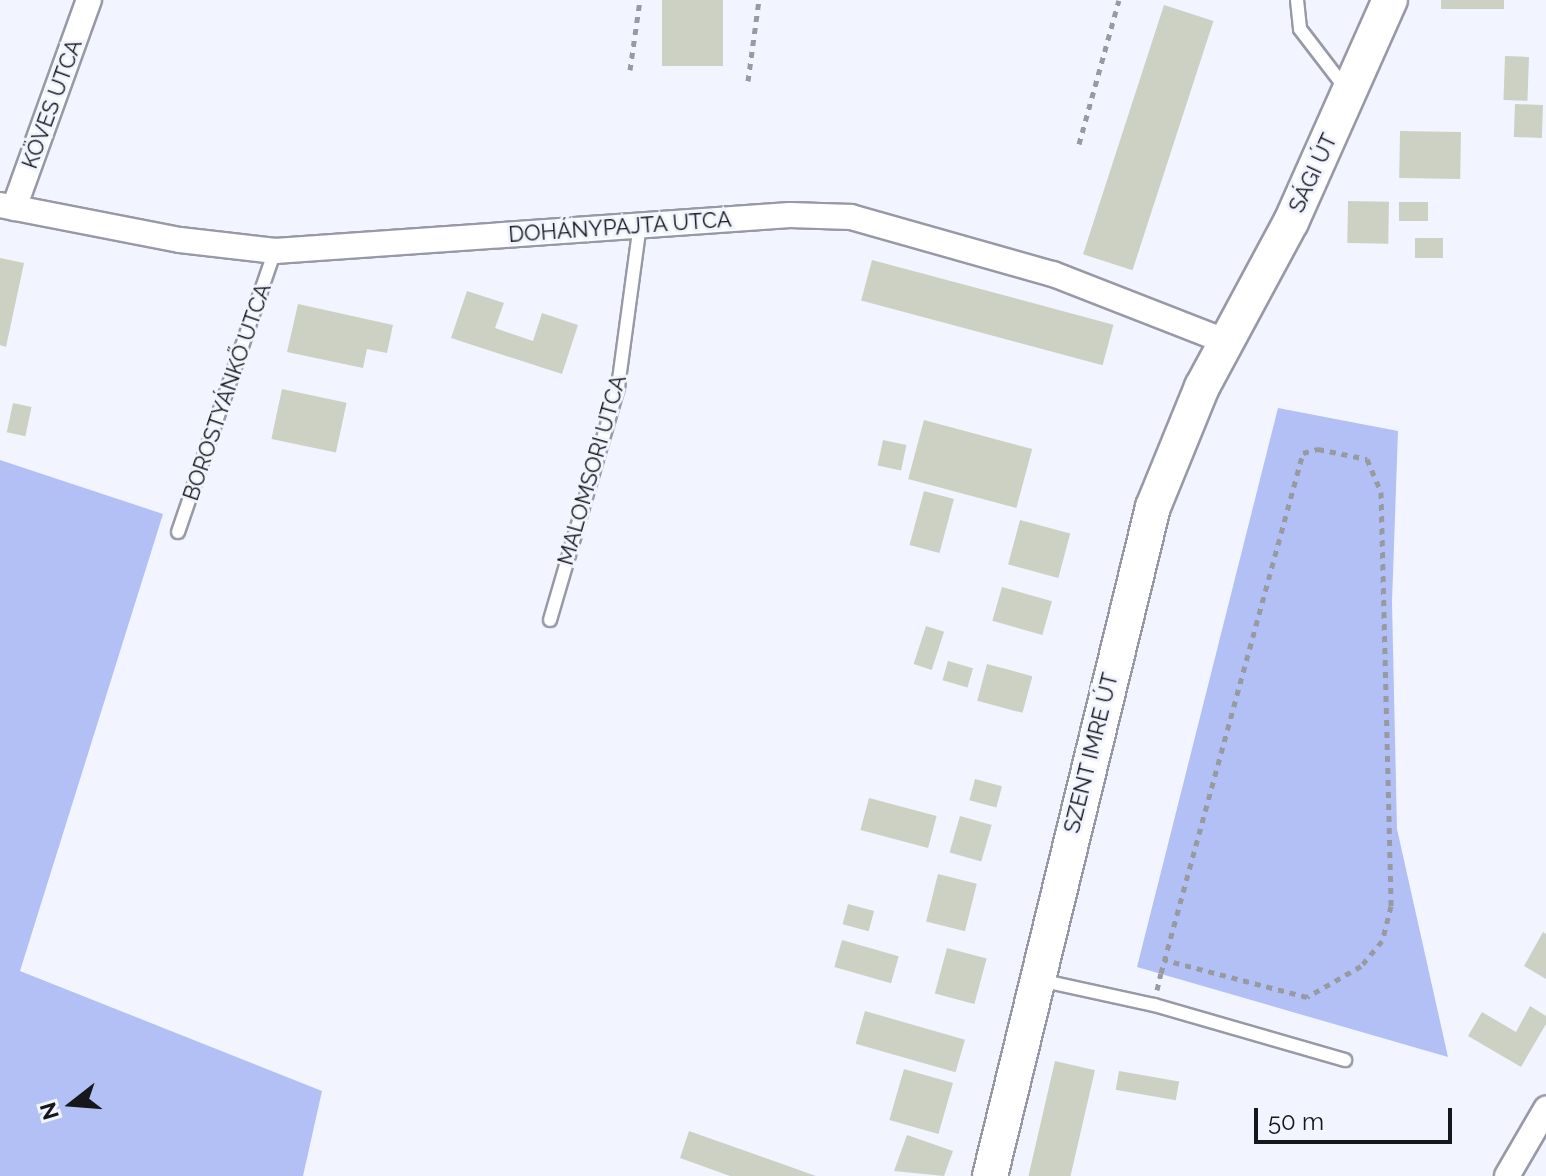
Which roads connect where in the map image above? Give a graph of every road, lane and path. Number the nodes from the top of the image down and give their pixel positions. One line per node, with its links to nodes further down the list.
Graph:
1 (89, 0): 11 (street, KÖVES UTCA)
2 (640, 0): 7 (path)
3 (759, 0): 8 (path)
4 (1119, 0): 10 (path)
5 (1297, 0): 9 (lane)
6 (1390, 0): 9 (main road, SÁGI ÚT)
7 (630, 70)
8 (748, 81)
9 (1350, 95): 14 (main road, SÁGI ÚT)
10 (1079, 144)
11 (7, 207): 13 (street, DOHÁNYPAJTA UTCA)
12 (640, 225): 13 (street, DOHÁNYPAJTA UTCA); 14 (street, DOHÁNYPAJTA UTCA); 16 (lane, MALOMSORI UTCA)
13 (275, 251): 15 (lane, BOROSTYÁNKŐ UTCA)
14 (1225, 341): 18 (main road, SZENT IMRE ÚT)
15 (178, 532)
16 (550, 620)
17 (1165, 960): 17 (path); 19 (path)
18 (1036, 979): 19 (lane); 22 (main road, SZENT IMRE ÚT)
19 (1154, 1005): 20 (lane)
20 (1345, 1060)
21 (1546, 1109): 23 (street)
22 (990, 1176)
23 (1507, 1176)

